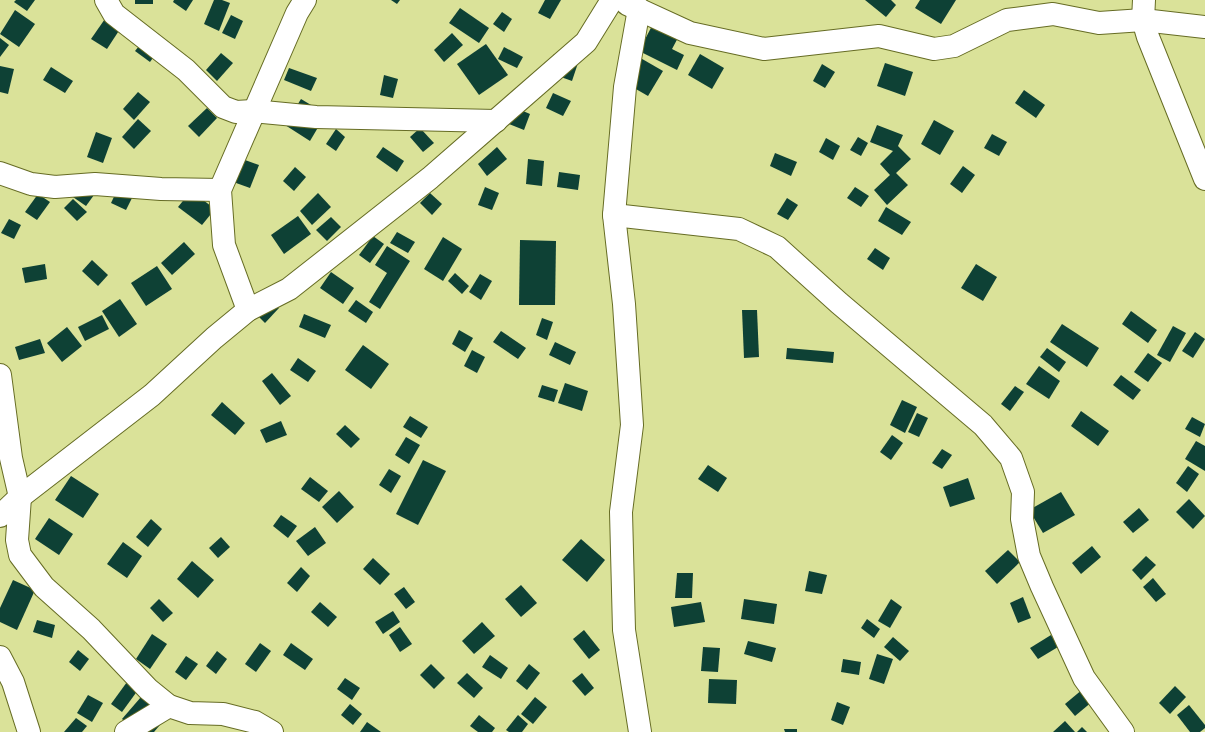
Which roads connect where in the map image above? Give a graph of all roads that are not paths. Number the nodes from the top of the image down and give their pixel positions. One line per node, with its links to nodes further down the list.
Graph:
1 (106, 0): 8 (street)
2 (305, 0): 8 (street)
3 (612, 0): 9 (street)
4 (616, 0): 5 (street)
5 (639, 9): 6 (street); 13 (street)
6 (1143, 10): 7 (street); 11 (street)
7 (1205, 27)
8 (253, 111): 9 (street); 12 (street)
9 (496, 121): 14 (street)
10 (0, 173): 12 (street)
11 (1205, 179)
12 (220, 190): 14 (street)
13 (614, 214): 23 (street); 24 (street)
14 (248, 310): 16 (street)
15 (0, 375): 16 (street)
16 (20, 496): 17 (street); 19 (street)
17 (0, 516)
18 (0, 657): 20 (street)
19 (169, 706): 21 (street); 22 (street)
20 (29, 732)
21 (126, 732)
22 (272, 732)
23 (640, 732)
24 (1123, 732)

